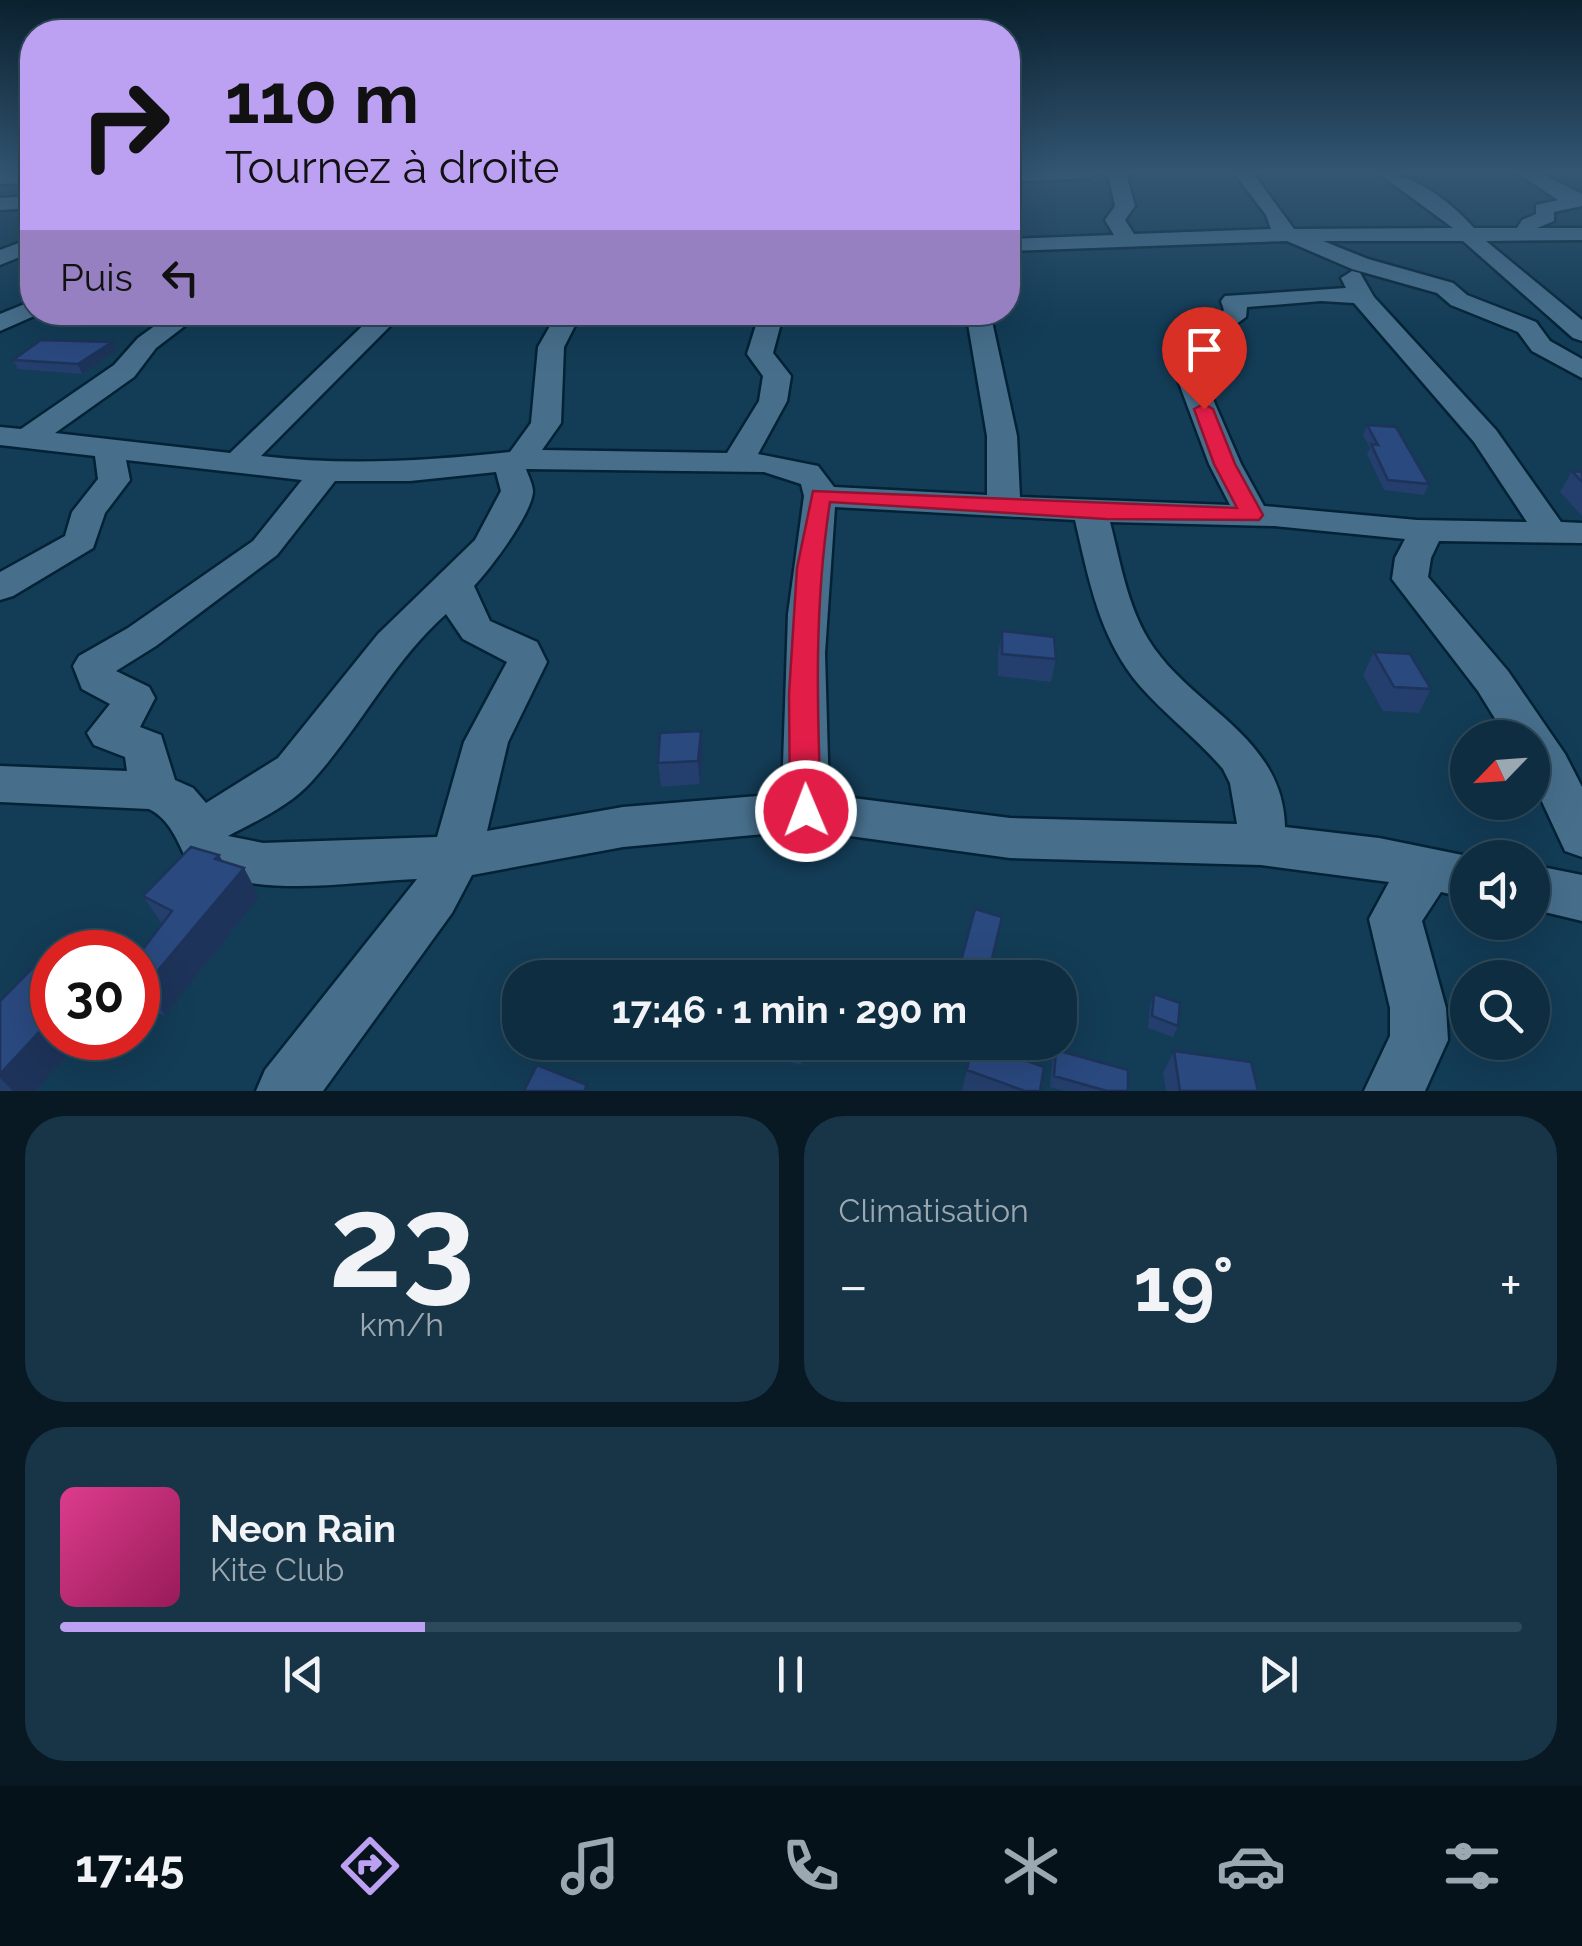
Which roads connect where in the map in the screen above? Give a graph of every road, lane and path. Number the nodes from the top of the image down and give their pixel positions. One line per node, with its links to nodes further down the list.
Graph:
1 (1118, 224): 9 (street)
2 (1279, 224): 8 (street)
3 (1459, 224): 6 (street)
4 (1531, 224): 5 (street)
5 (1524, 233): 6 (street); 7 (street)
6 (1466, 234): 8 (street); 20 (street)
7 (1582, 234)
8 (1290, 236): 9 (street); 13 (street)
9 (1127, 240): 10 (street)
10 (1060, 242): 11 (street); 12 (street)
11 (1020, 244)
12 (1020, 250)
13 (1330, 252): 14 (street); 21 (street)
14 (1362, 296): 31 (street); 33 (street)
15 (173, 325): 22 (street)
16 (379, 325): 26 (street)
17 (563, 325): 24 (street)
18 (768, 325): 25 (street)
19 (981, 325): 29 (street)
20 (1582, 334)
21 (1582, 370)
22 (13, 438): 23 (street)
23 (109, 449): 26 (street); 35 (street)
24 (514, 461): 25 (street); 27 (street); 34 (street)
25 (738, 462): 28 (street)
26 (237, 463): 27 (street)
27 (326, 471): 39 (street)
28 (820, 496): 29 (street); 40 (street)
29 (1004, 504): 30 (street)
30 (1090, 511): 31 (street); 43 (street)
31 (1252, 515): 32 (street)
32 (1427, 530): 33 (street); 36 (street)
33 (1566, 533)
34 (454, 583): 41 (street); 44 (street)
35 (0, 588)
36 (1519, 720)
37 (1550, 768): 42 (street)
38 (0, 784): 39 (street)
39 (154, 791): 41 (street)
40 (806, 811): 43 (street); 44 (street)
41 (197, 830): 44 (street)
42 (1582, 838)
43 (1261, 845): 45 (street)
44 (456, 857): 48 (street)
45 (1450, 873): 49 (street)
46 (1550, 891): 47 (street)
47 (1582, 898)
48 (286, 1091)
49 (1394, 1091)

